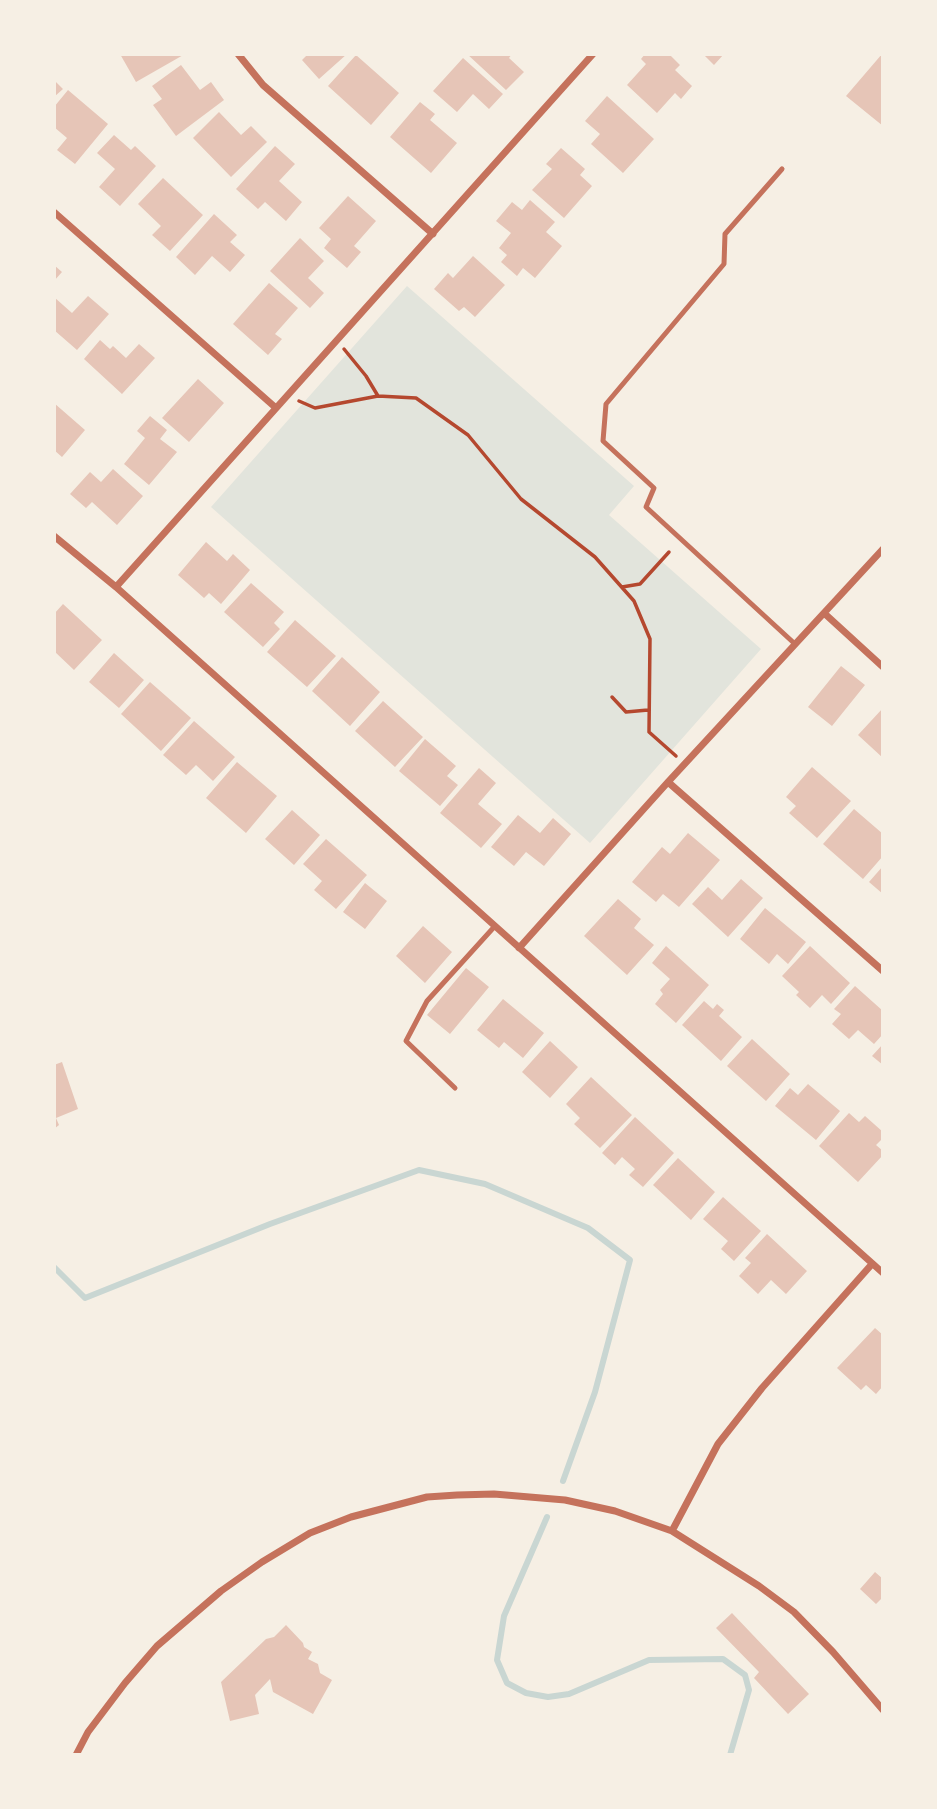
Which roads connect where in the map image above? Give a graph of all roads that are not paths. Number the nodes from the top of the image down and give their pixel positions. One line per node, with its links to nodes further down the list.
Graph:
1 (238, 54): 5 (street)
2 (593, 54): 5 (street)
3 (782, 169): 11 (lane)
4 (54, 212): 6 (street)
5 (433, 233): 6 (street)
6 (276, 408): 9 (street)
7 (54, 536): 9 (street)
8 (883, 549): 10 (street)
9 (116, 587): 14 (street)
10 (824, 613): 11 (street); 12 (street)
11 (795, 644): 13 (street)
12 (883, 667)
13 (668, 782): 15 (street); 16 (street)
14 (495, 926): 15 (street); 17 (lane)
15 (519, 948): 18 (street)
16 (883, 971)
17 (456, 1088)
18 (872, 1264): 19 (street); 20 (street)
19 (883, 1273)
20 (672, 1531): 21 (street); 22 (street)
21 (883, 1710)
22 (76, 1755)

